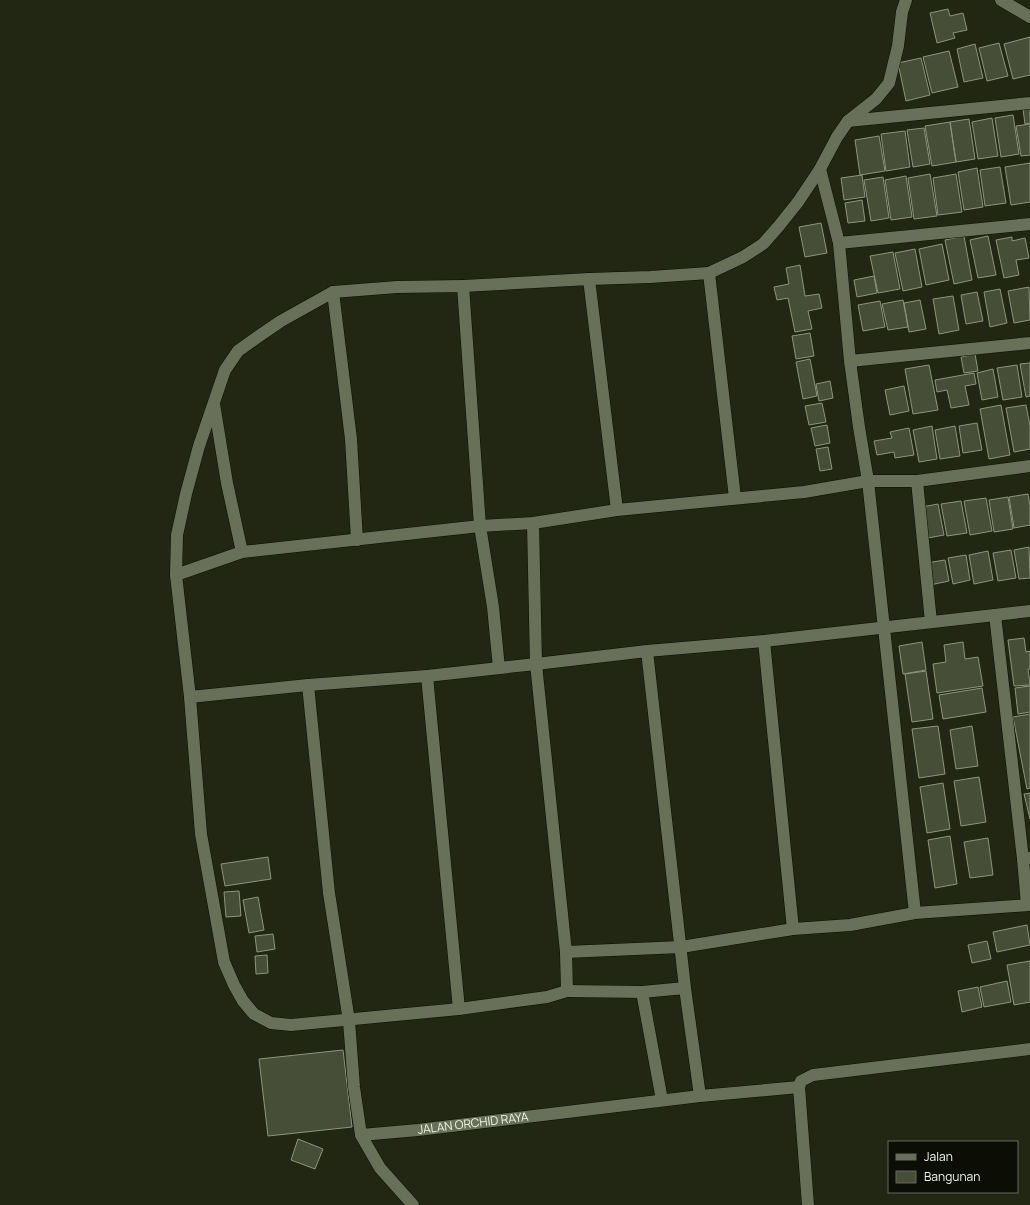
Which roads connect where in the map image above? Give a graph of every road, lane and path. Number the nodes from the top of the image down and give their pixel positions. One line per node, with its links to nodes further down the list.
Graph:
1 (906, 0): 5 (street)
2 (1001, 0): 3 (street)
3 (1030, 16)
4 (1030, 103): 5 (street)
5 (848, 121): 6 (street)
6 (820, 169): 8 (street); 9 (street)
7 (1030, 224): 8 (street)
8 (839, 243): 14 (street)
9 (709, 273): 10 (street); 19 (street)
10 (589, 278): 11 (street); 20 (street)
11 (463, 286): 12 (street); 22 (street)
12 (333, 292): 15 (street); 23 (street)
13 (1030, 343): 14 (street)
14 (850, 361): 17 (street)
15 (213, 402): 24 (street); 25 (street)
16 (1030, 466): 18 (street)
17 (868, 481): 18 (street); 19 (street); 29 (street)
18 (917, 481): 28 (street)
19 (735, 498): 20 (street)
20 (618, 510): 21 (street)
21 (533, 523): 22 (street); 32 (street)
22 (480, 526): 23 (street); 33 (street)
23 (356, 540): 24 (street)
24 (242, 552): 25 (street)
25 (176, 575): 36 (street)
26 (1030, 611): 27 (street)
27 (995, 615): 28 (street); 37 (street)
28 (931, 622): 29 (street)
29 (883, 627): 30 (street); 39 (street)
30 (764, 641): 31 (street); 40 (street)
31 (647, 651): 32 (street); 41 (street)
32 (536, 664): 33 (street); 42 (street)
33 (499, 668): 34 (street)
34 (427, 676): 35 (street); 46 (street)
35 (308, 686): 36 (street); 47 (street)
36 (190, 697): 47 (street)
37 (1026, 859): 38 (street)
38 (1028, 905): 39 (street)
39 (915, 913): 40 (street)
40 (793, 929): 41 (street)
41 (681, 947): 42 (street); 43 (street)
42 (566, 952): 44 (street)
43 (685, 988): 45 (street); 50 (street)
44 (567, 992): 45 (street); 46 (street)
45 (642, 992): 51 (street)
46 (459, 1009): 47 (street)
47 (349, 1021): 52 (street)
48 (1030, 1050): 49 (street)
49 (799, 1087): 50 (street, JALAN ORCHID RAYA); 54 (street)
50 (700, 1096): 51 (street, JALAN ORCHID RAYA)
51 (662, 1100): 52 (street, JALAN ORCHID RAYA)
52 (361, 1135): 53 (street)
53 (413, 1205)
54 (808, 1205)

